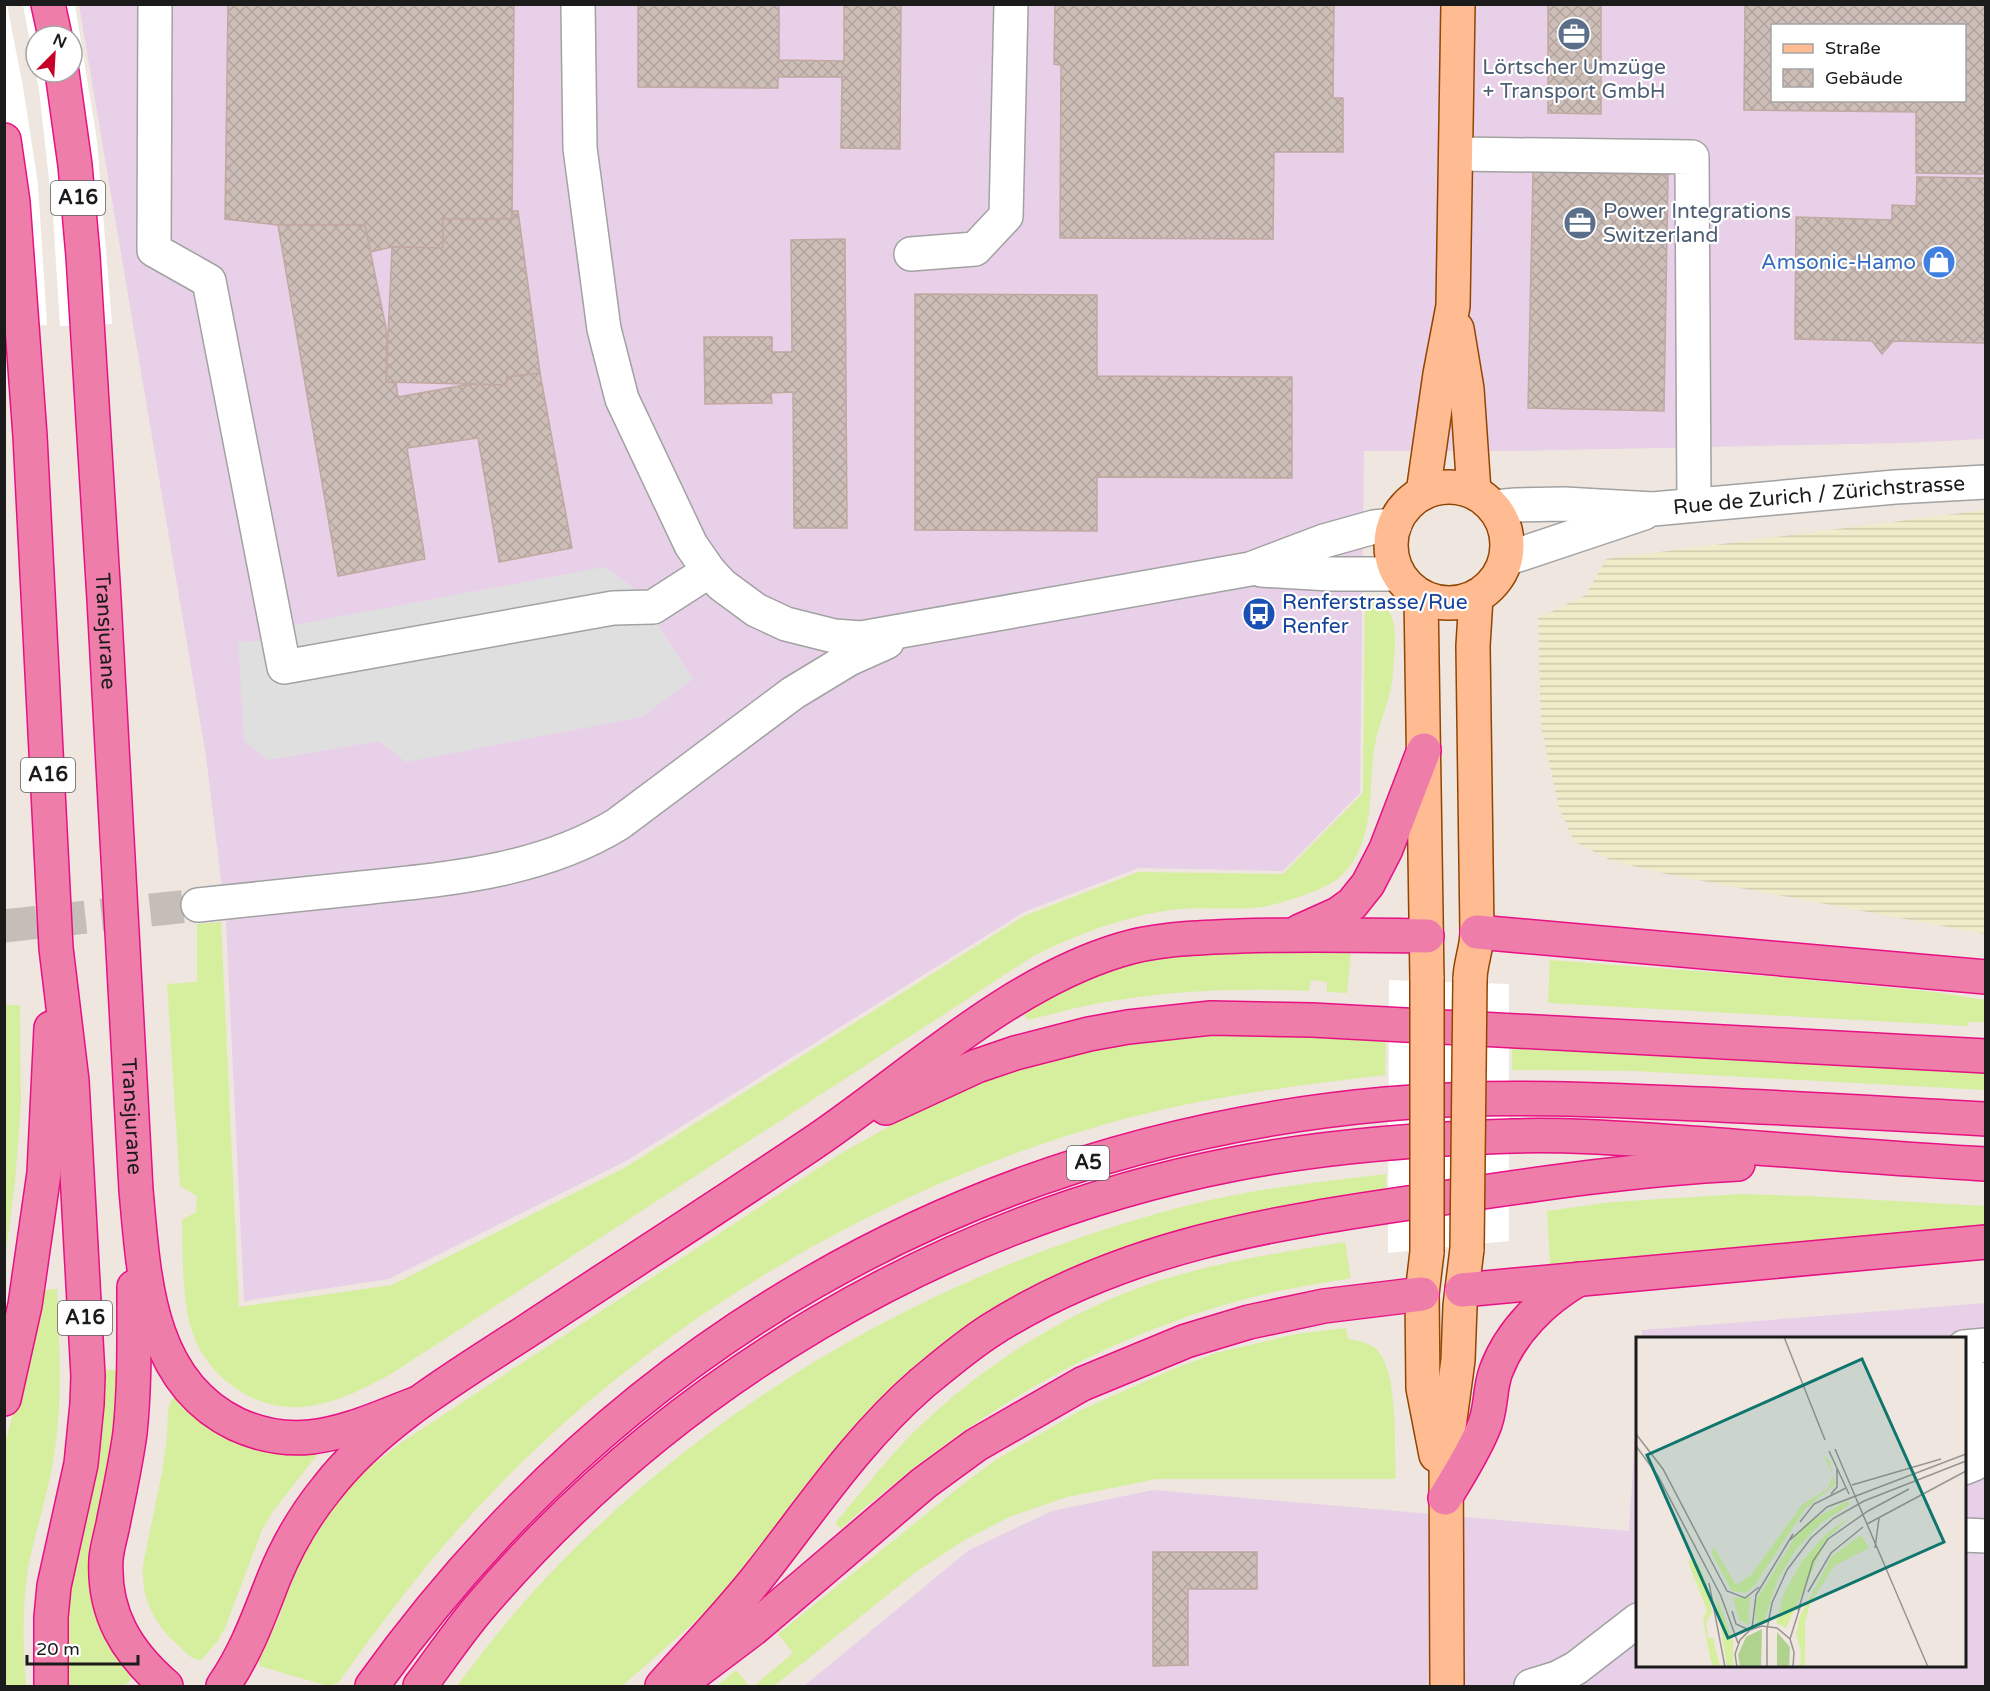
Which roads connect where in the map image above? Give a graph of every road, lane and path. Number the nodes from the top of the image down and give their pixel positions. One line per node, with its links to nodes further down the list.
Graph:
1 (48, 4): 6 (highway)
2 (155, 4): 20 (street)
3 (578, 4): 20 (street)
4 (1011, 4): 10 (street)
5 (1458, 4): 9 (main road)
6 (52, 24)
7 (64, 84): 37 (highway, Transjurane / A16)
8 (4, 140): 29 (highway, A16)
9 (1457, 154): 11 (main road); 15 (street)
10 (911, 254)
11 (1453, 306): 13 (main road); 14 (main road)
12 (1986, 482): 15 (street, Rue de Zurich / Zürichstrasse)
13 (1423, 493): 14 (main road); 17 (main road)
14 (1484, 500): 16 (street, Rue de Zurich / Zürichstrasse); 18 (main road)
15 (1694, 505): 16 (street, Rue de Zurich / Zürichstrasse)
16 (1653, 509): 18 (street, Rue de Zurich / Zürichstrasse)
17 (1395, 525): 19 (street); 21 (main road)
18 (1506, 559): 23 (main road)
19 (1250, 569): 21 (street); 24 (street)
20 (709, 571): 24 (street)
21 (1398, 574): 22 (main road)
22 (1421, 596): 23 (main road); 25 (main road)
23 (1476, 597): 27 (main road)
24 (927, 627): 26 (street)
25 (1424, 750): 28 (highway); 30 (main road)
26 (198, 905)
27 (1477, 932): 30 (main road); 31 (highway)
28 (1286, 935): 30 (highway); 34 (highway)
29 (56, 948): 45 (highway); 56 (highway, A16)
30 (1450, 956): 40 (main road, bridge); 41 (main road, bridge)
31 (1986, 976)
32 (1986, 1056): 34 (highway)
33 (1986, 1119): 59 (highway, A5)
34 (814, 1142): 46 (highway)
35 (1941, 1162): 36 (highway, A5); 60 (highway, A5); 61 (highway)
36 (1986, 1164)
37 (136, 1190): 46 (highway); 57 (highway, A16)
38 (1986, 1242): 39 (highway)
39 (1580, 1279): 40 (highway); 52 (highway)
40 (1462, 1290): 41 (main road); 52 (main road)
41 (1422, 1294): 52 (main road); 62 (highway)
42 (1986, 1345): 43 (street)
43 (1966, 1347)
44 (1977, 1383): 47 (street)
45 (4, 1399)
46 (415, 1404): 58 (highway)
47 (1966, 1468)
48 (1966, 1468): 49 (street)
49 (1986, 1468)
50 (1966, 1484): 51 (street)
51 (1986, 1486)
52 (1445, 1498): 63 (main road)
53 (1966, 1534): 54 (street)
54 (1986, 1536)
55 (1636, 1622): 64 (street)
56 (51, 1686)
57 (166, 1686)
58 (223, 1686)
59 (372, 1686)
60 (420, 1686)
61 (662, 1686)
62 (677, 1686)
63 (1447, 1686)
64 (1531, 1686)

